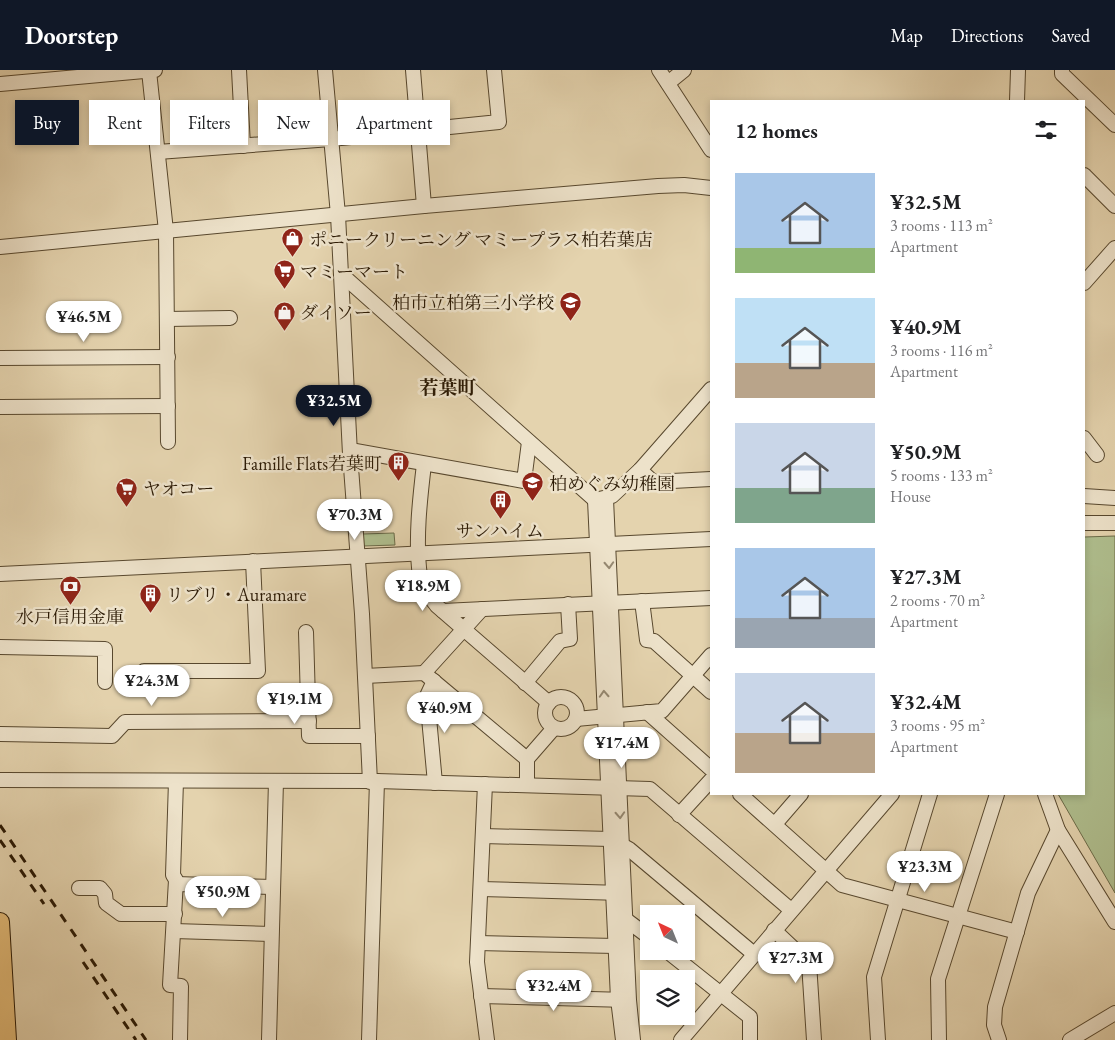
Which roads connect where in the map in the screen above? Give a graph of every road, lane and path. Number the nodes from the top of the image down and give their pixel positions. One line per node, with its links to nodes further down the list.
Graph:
1 (155, 70): 10 (street)
2 (240, 70): 20 (street)
3 (325, 70): 18 (street)
4 (412, 70): 13 (street)
5 (494, 70): 16 (street)
6 (659, 70): 11 (street)
7 (684, 70): 11 (street)
8 (1018, 70): 14 (street)
9 (1062, 70): 15 (street)
10 (149, 71): 12 (street); 22 (street)
11 (668, 83): 21 (street)
12 (0, 84)
13 (414, 100)
14 (1017, 100)
15 (1115, 125)
16 (450, 127)
17 (338, 138): 18 (street)
18 (331, 139): 20 (street); 27 (street)
19 (418, 145): 25 (street)
20 (243, 146): 22 (street)
21 (710, 148)
22 (158, 152): 28 (street)
23 (1085, 175): 26 (street)
24 (710, 188): 25 (street)
25 (424, 206): 27 (street)
26 (1115, 206)
27 (338, 215): 28 (street); 31 (street)
28 (166, 231): 29 (street); 34 (street)
29 (0, 247)
30 (1115, 248): 32 (street)
31 (341, 274): 42 (street); 43 (street)
32 (1085, 282)
33 (230, 318): 34 (street)
34 (167, 319): 35 (street)
35 (168, 356): 36 (street); 38 (street)
36 (0, 358)
37 (710, 390): 46 (street)
38 (168, 406): 39 (street); 41 (street)
39 (0, 407)
40 (1085, 439): 44 (street)
41 (168, 442)
42 (529, 442): 45 (street); 50 (street)
43 (350, 450): 45 (street); 57 (street)
44 (1097, 455)
45 (424, 464): 56 (street)
46 (640, 470): 47 (street); 50 (street)
47 (710, 479)
48 (1085, 496): 49 (street)
49 (1114, 498)
50 (600, 499): 55 (street)
51 (1115, 518): 52 (street)
52 (1090, 523): 53 (street)
53 (1115, 523)
54 (710, 539): 55 (street)
55 (602, 544): 56 (street); 62 (street)
56 (419, 552): 57 (street); 65 (street)
57 (357, 555): 58 (street); 71 (street)
58 (253, 561): 59 (street); 70 (street)
59 (0, 574)
60 (710, 598): 61 (street)
61 (642, 601): 62 (street); 72 (street)
62 (605, 602): 63 (street); 79 (street)
63 (568, 604): 64 (street); 75 (street)
64 (482, 609): 65 (street); 66 (street)
65 (443, 611): 66 (street)
66 (464, 629): 73 (street); 75 (street)
67 (306, 632): 81 (street)
68 (0, 647): 74 (street)
69 (710, 656): 72 (street)
70 (144, 671)
71 (365, 676): 73 (street); 84 (street)
72 (693, 676): 76 (street); 78 (street)
73 (429, 677): 85 (street); 92 (street)
74 (105, 682)
75 (525, 683): 77 (street)
76 (710, 691)
77 (549, 704): 80 (street); 82 (street)
78 (647, 712): 79 (street); 86 (street)
79 (610, 715): 80 (street); 95 (street)
80 (576, 718): 82 (street)
81 (309, 721): 83 (street); 84 (street)
82 (554, 728): 85 (street)
83 (0, 734)
84 (368, 736): 91 (street)
85 (526, 759): 94 (street)
86 (710, 768)
87 (0, 780): 90 (street)
88 (276, 781): 90 (street); 91 (street); 109 (street)
89 (710, 781): 102 (street)
90 (176, 782): 108 (street)
91 (374, 782): 92 (street); 136 (street)
92 (435, 783): 93 (street)
93 (485, 784): 94 (street); 105 (street)
94 (527, 785): 95 (street)
95 (614, 787): 102 (street); 106 (street)
96 (741, 795): 103 (street)
97 (800, 795): 103 (street)
98 (891, 795): 107 (street)
99 (930, 795): 113 (street)
100 (997, 795): 117 (street)
101 (1046, 795): 104 (street)
102 (679, 815): 114 (street)
103 (775, 824): 107 (street)
104 (1058, 830): 119 (street); 123 (street)
105 (483, 836): 106 (street); 111 (street)
106 (616, 842): 112 (street); 127 (street)
107 (825, 870): 113 (street); 114 (street)
108 (176, 884): 109 (street); 115 (street)
109 (272, 887): 124 (street)
110 (79, 888): 115 (street)
111 (481, 889): 112 (street); 125 (street)
112 (619, 893): 116 (street)
113 (896, 900): 117 (street); 143 (street)
114 (791, 910): 121 (street)
115 (175, 914): 122 (street)
116 (620, 915): 120 (street); 126 (street); 131 (street)
117 (956, 916): 123 (street); 144 (street)
118 (0, 922): 133 (main road)
119 (1115, 922)
120 (640, 930)
121 (774, 930): 127 (street); 142 (street)
122 (174, 931): 124 (street); 134 (street)
123 (1016, 932): 145 (street)
124 (271, 934): 135 (street)
125 (478, 943): 126 (street); 130 (street)
126 (616, 946): 131 (street)
127 (754, 954): 129 (street)
128 (679, 960): 129 (street)
129 (720, 992): 140 (street); 141 (street)
130 (481, 996): 131 (street); 137 (street)
131 (624, 1000): 138 (street); 139 (street)
132 (1115, 1013): 146 (street)
133 (7, 1040)
134 (180, 1040)
135 (269, 1040)
136 (369, 1040)
137 (487, 1040)
138 (623, 1040)
139 (633, 1040)
140 (680, 1040)
141 (750, 1040)
142 (814, 1040)
143 (878, 1040)
144 (939, 1040)
145 (999, 1040)
146 (1070, 1040)

